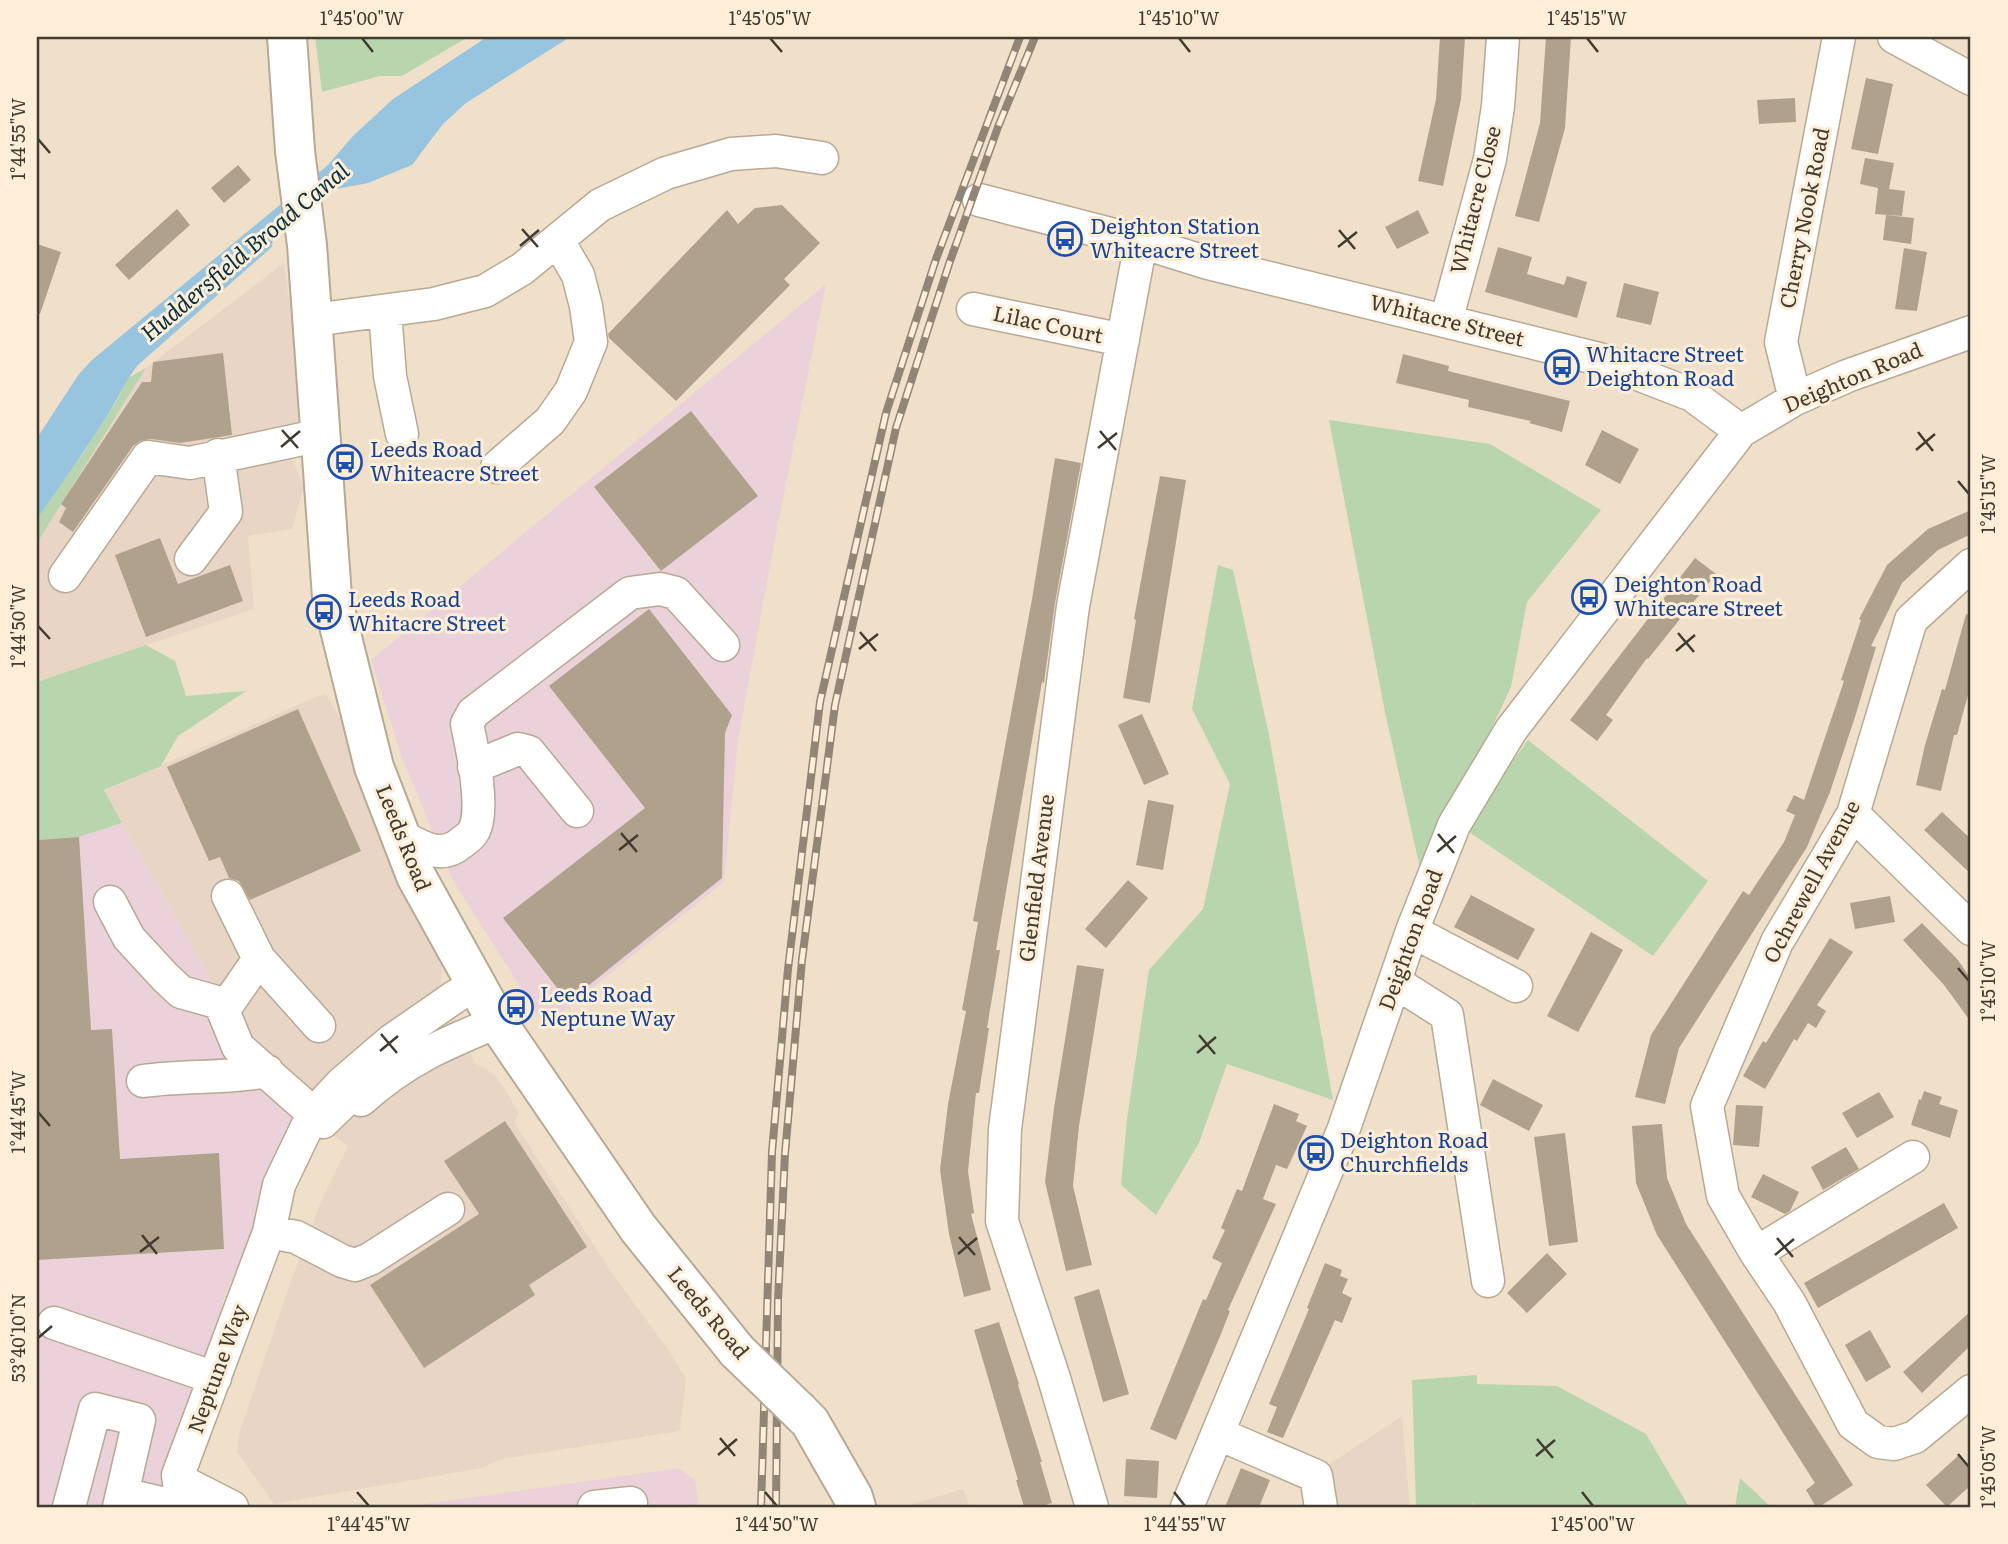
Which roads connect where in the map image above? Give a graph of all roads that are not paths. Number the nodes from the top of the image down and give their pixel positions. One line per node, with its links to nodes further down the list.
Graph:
1 (287, 37): 12 (main road, Leeds Road)
2 (1503, 37): 13 (street, Whitacre Close)
3 (1839, 37): 16 (street, Cherry Nook Road)
4 (1894, 37): 5 (street)
5 (1971, 79)
6 (822, 158): 8 (street)
7 (979, 200): 9 (street)
8 (558, 241): 11 (street); 21 (street)
9 (1141, 242): 13 (street, Whitacre Street); 15 (street, Glenfield Avenue)
10 (973, 309): 15 (street, Lilac Court)
11 (385, 311): 12 (street); 18 (street)
12 (313, 320): 19 (main road, Leeds Road)
13 (1446, 321): 17 (street, Whitacre Street)
14 (1971, 332): 16 (street, Deighton Road)
15 (1124, 340): 61 (street, Glenfield Avenue)
16 (1795, 399): 17 (street, Deighton Road)
17 (1741, 431): 33 (street, Deighton Road)
18 (402, 434)
19 (321, 436): 20 (street); 29 (main road, Leeds Road)
20 (218, 456): 22 (street); 24 (street)
21 (497, 467)
22 (191, 559)
23 (1971, 565): 28 (street, Ochrewell Avenue)
24 (65, 576)
25 (723, 645): 26 (street)
26 (474, 767): 27 (street); 29 (street)
27 (577, 811)
28 (1853, 814): 32 (street); 48 (street, Ochrewell Avenue)
29 (401, 836): 36 (main road, Leeds Road)
30 (228, 896): 34 (street)
31 (110, 902): 38 (street)
32 (1971, 929)
33 (1412, 931): 35 (street, Deighton Road); 37 (street)
34 (259, 960): 38 (street); 40 (street)
35 (1395, 982): 49 (street); 53 (street, Deighton Road)
36 (476, 985): 39 (main road, Leeds Road); 44 (street, Neptune Way)
37 (1516, 986)
38 (221, 1007): 41 (street)
39 (497, 1022): 43 (street, Neptune Way); 60 (main road, Leeds Road, bridge)
40 (319, 1026)
41 (267, 1071): 42 (street); 44 (street)
42 (143, 1081)
43 (376, 1087): 44 (street, Neptune Way); 47 (street, Neptune Way)
44 (313, 1114): 47 (street, Neptune Way)
45 (1913, 1157): 48 (street)
46 (448, 1209): 47 (street)
47 (269, 1232): 51 (street, Neptune Way)
48 (1756, 1253): 52 (street, Ochrewell Avenue)
49 (1488, 1281)
50 (54, 1323): 51 (street)
51 (215, 1378): 54 (street, Neptune Way)
52 (1971, 1391)
53 (1219, 1434): 62 (street, Deighton Road); 63 (street)
54 (180, 1498): 55 (street); 58 (street)
55 (121, 1501): 57 (street)
56 (631, 1503): 59 (street)
57 (69, 1507)
58 (232, 1507)
59 (594, 1507)
60 (856, 1507)
61 (1092, 1507)
62 (1187, 1507)
63 (1321, 1507)

